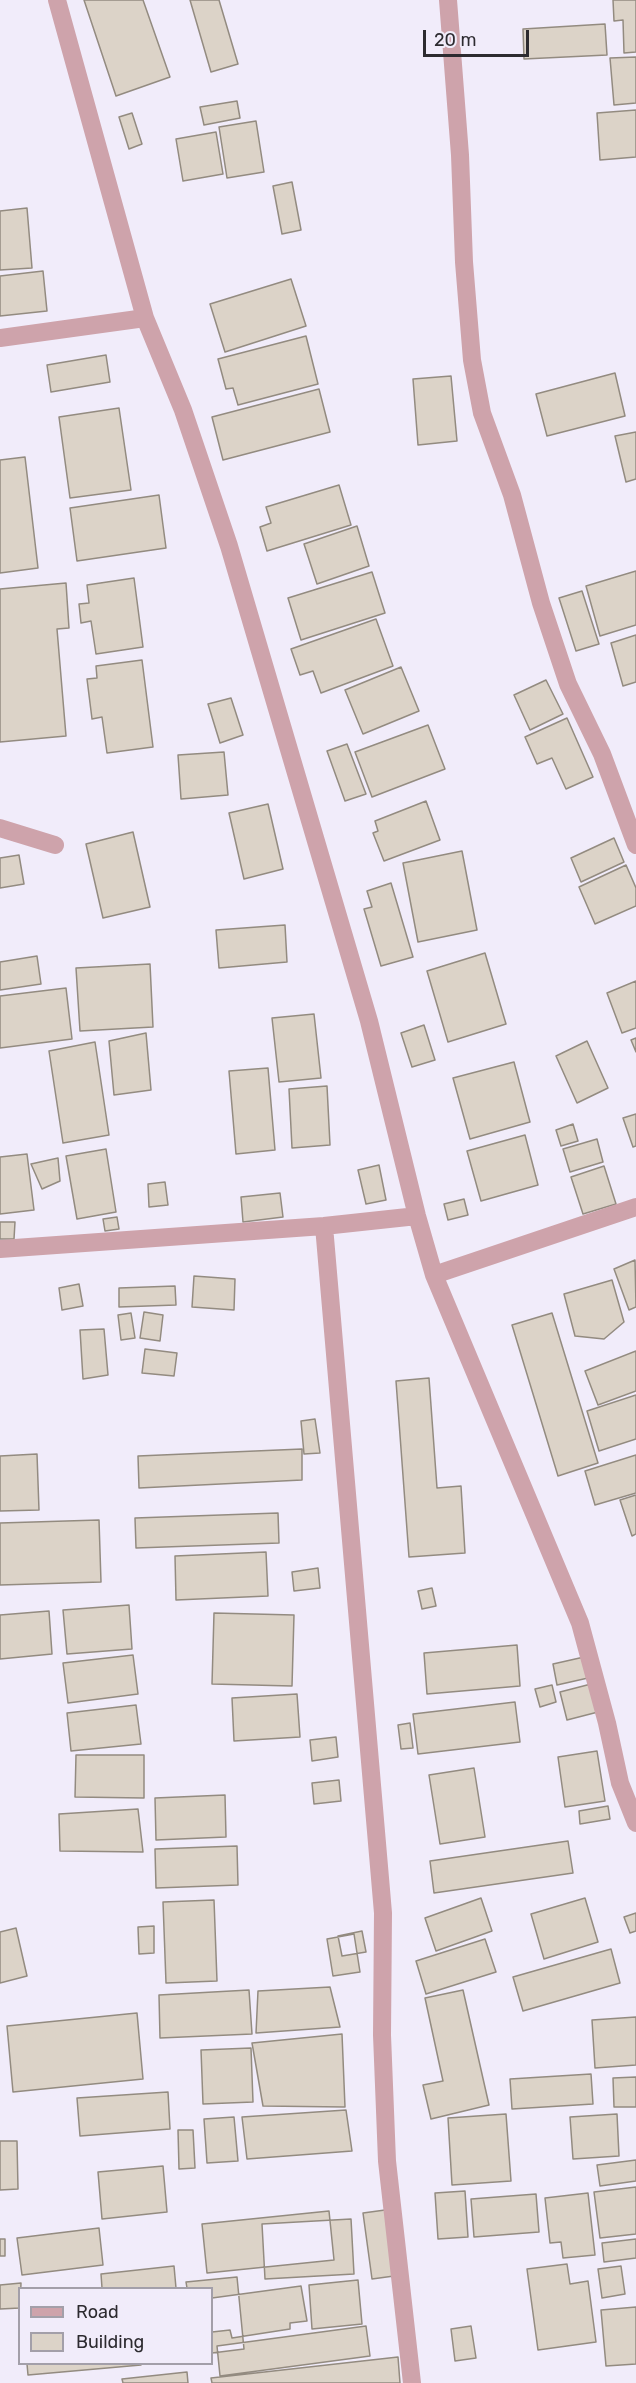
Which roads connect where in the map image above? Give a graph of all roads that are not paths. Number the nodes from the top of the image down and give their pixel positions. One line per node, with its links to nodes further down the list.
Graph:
1 (57, 0): 3 (street)
2 (448, 0): 7 (street)
3 (145, 318): 4 (street); 9 (street)
4 (0, 338)
5 (0, 828): 6 (street)
6 (56, 845)
7 (636, 845)
8 (636, 1207): 12 (street)
9 (417, 1216): 10 (street); 12 (street)
10 (324, 1226): 11 (street); 14 (street)
11 (0, 1249)
12 (434, 1275): 13 (street)
13 (636, 1823)
14 (412, 2383)

